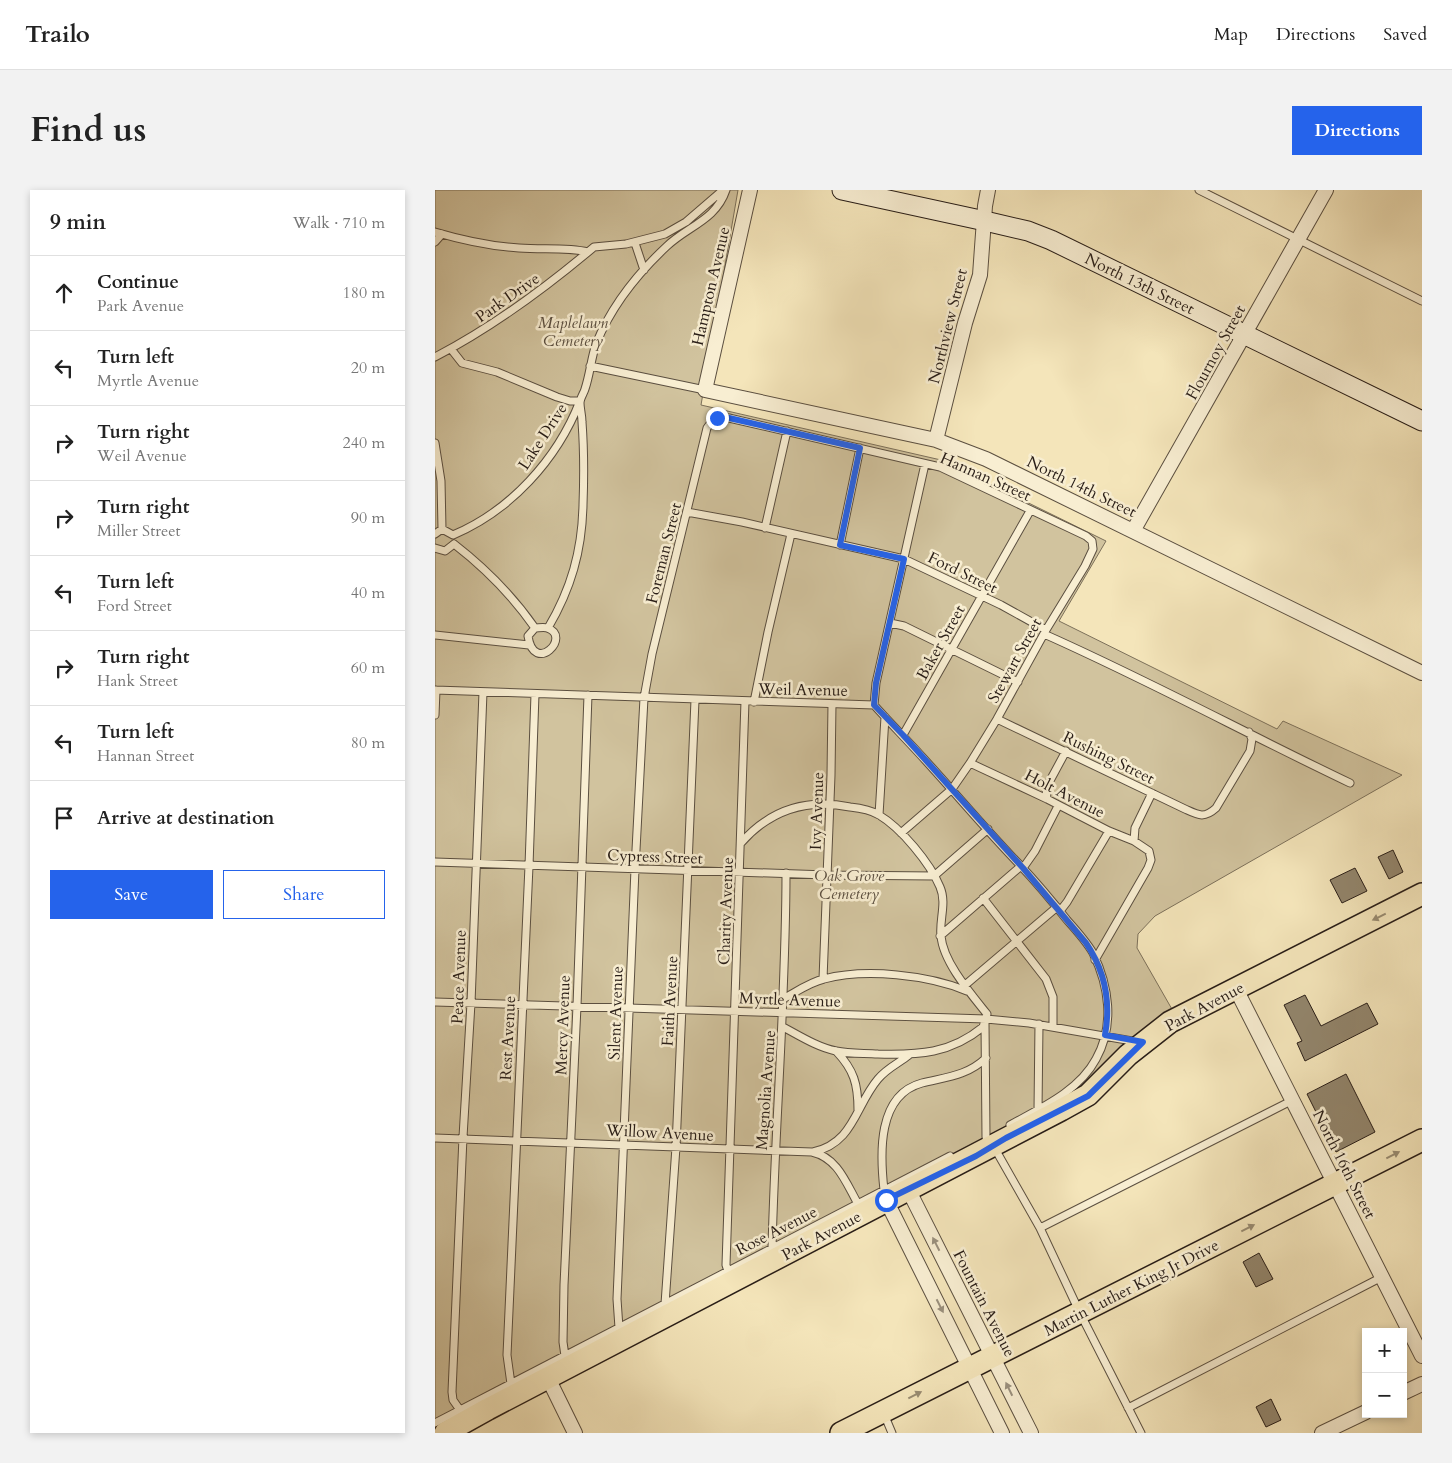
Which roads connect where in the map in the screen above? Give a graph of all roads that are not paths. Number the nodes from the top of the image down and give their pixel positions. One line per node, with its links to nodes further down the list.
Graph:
1 (724, 190): 11 (lane); 13 (lane)
2 (750, 190): 19 (street, Hampton Avenue)
3 (842, 190): 7 (main road, North 13th Street)
4 (988, 190): 7 (street, Northview Street)
5 (1199, 190): 9 (lane)
6 (1326, 190): 9 (street, Flournoy Street)
7 (985, 221): 15 (main road, North 13th Street); 24 (street, Northview Street)
8 (438, 233): 10 (lane); 12 (lane)
9 (1298, 240): 14 (lane); 15 (street, Flournoy Street)
10 (435, 242)
11 (635, 243): 12 (lane); 13 (lane)
12 (589, 252): 16 (lane, Park Drive)
13 (644, 270): 18 (lane)
14 (1422, 301)
15 (1245, 334): 22 (main road, North 13th Street); 31 (street, Flournoy Street)
16 (451, 349): 17 (lane, Park Drive); 20 (lane)
17 (435, 357)
18 (590, 366): 19 (lane); 20 (lane)
19 (705, 390): 24 (street, North 14th Street)
20 (580, 402): 34 (lane, Lake Drive); 43 (lane)
21 (717, 418): 23 (lane, Hannan Street); 29 (lane, Foreman Street)
22 (1422, 421)
23 (787, 431): 26 (lane, Hannan Street); 30 (lane)
24 (935, 440): 31 (street, North 14th Street)
25 (435, 443): 32 (lane)
26 (860, 448): 27 (lane, Hannan Street); 37 (lane)
27 (925, 464): 28 (lane, Hannan Street); 39 (lane)
28 (1030, 511): 35 (lane, Hannan Street); 40 (lane, Baker Street)
29 (687, 512): 30 (lane, Ford Street); 54 (lane, Foreman Street)
30 (765, 528): 33 (lane, Ford Street)
31 (1133, 530): 48 (street, North 14th Street)
32 (437, 532): 34 (lane)
33 (791, 534): 37 (lane, Ford Street); 57 (lane)
34 (453, 535): 36 (lane)
35 (1092, 541): 44 (lane, Stewart Street)
36 (454, 544): 38 (lane); 42 (lane)
37 (840, 545): 39 (lane, Ford Street)
38 (435, 548)
39 (904, 559): 40 (lane, Ford Street); 41 (lane)
40 (981, 596): 44 (lane, Ford Street); 47 (lane, Baker Street)
41 (890, 623): 47 (lane); 59 (lane)
42 (535, 628): 43 (lane); 46 (lane)
43 (548, 628): 46 (lane)
44 (1045, 632): 49 (lane, Stewart Street); 63 (lane, Ford Street)
45 (435, 635): 46 (lane)
46 (529, 645)
47 (952, 649): 49 (lane); 64 (lane, Baker Street)
48 (1422, 673)
49 (1018, 682): 62 (lane, Stewart Street)
50 (435, 690): 51 (lane, Weil Avenue); 60 (lane)
51 (483, 692): 52 (lane, Weil Avenue); 80 (lane, Peace Avenue)
52 (535, 694): 53 (lane, Weil Avenue); 81 (lane, Rest Avenue)
53 (588, 695): 54 (lane, Weil Avenue); 82 (lane, Mercy Avenue)
54 (644, 698): 55 (lane, Weil Avenue); 84 (lane, Silent Avenue)
55 (695, 700): 56 (lane, Weil Avenue); 85 (lane, Faith Avenue)
56 (745, 701): 57 (lane, Weil Avenue); 78 (lane, Charity Avenue)
57 (754, 702): 58 (lane, Weil Avenue)
58 (832, 704): 59 (lane, Weil Avenue); 71 (lane, Ivy Avenue)
59 (874, 705): 61 (lane)
60 (435, 714)
61 (885, 717): 64 (lane); 73 (lane)
62 (997, 719): 65 (lane, Rushing Street); 66 (lane, Stewart Street)
63 (1249, 732): 67 (lane, Ford Street); 69 (lane, Rushing Street)
64 (903, 735): 68 (lane)
65 (1065, 751): 69 (lane, Rushing Street); 70 (lane)
66 (970, 763): 68 (lane, Stewart Street); 70 (lane, Holt Avenue)
67 (1350, 782)
68 (952, 789): 74 (lane); 76 (lane, Stewart Street)
69 (1152, 793): 77 (lane)
70 (1047, 799): 72 (lane, Holt Avenue)
71 (829, 803): 73 (lane); 78 (lane); 88 (lane, Ivy Avenue)
72 (1058, 806): 75 (lane, Holt Avenue); 83 (lane)
73 (879, 815): 76 (lane)
74 (988, 829): 83 (lane); 89 (lane)
75 (1109, 831): 77 (lane, Holt Avenue); 92 (lane)
76 (901, 833): 89 (lane)
77 (1134, 841): 95 (lane, Holt Avenue)
78 (741, 844): 86 (lane, Charity Avenue)
79 (435, 862): 80 (lane, Cypress Street)
80 (475, 864): 81 (lane, Cypress Street); 101 (lane, Peace Avenue)
81 (529, 866): 82 (lane, Cypress Street); 102 (lane, Rest Avenue)
82 (582, 867): 84 (lane, Cypress Street); 103 (lane, Mercy Avenue)
83 (1022, 867): 91 (lane); 92 (lane)
84 (635, 869): 85 (lane, Cypress Street); 104 (lane, Silent Avenue)
85 (689, 870): 86 (lane, Cypress Street); 105 (lane, Faith Avenue)
86 (740, 872): 87 (lane, Cypress Street); 106 (lane, Charity Avenue)
87 (786, 873): 88 (lane, Cypress Street); 99 (lane, Magnolia Avenue)
88 (827, 875): 89 (lane, Cypress Street); 96 (lane, Ivy Avenue)
89 (934, 876): 93 (lane)
90 (1422, 894): 97 (main road, Park Avenue, one-way to 97)
91 (983, 898): 93 (lane); 94 (lane)
92 (1059, 909): 94 (lane); 95 (lane)
93 (940, 936): 98 (lane)
94 (1017, 943): 98 (lane); 110 (lane)
95 (1095, 960): 112 (lane)
96 (823, 979): 98 (lane); 99 (lane)
97 (1236, 988): 113 (main road, Park Avenue); 117 (street, North 16th Street)
98 (966, 989): 108 (lane)
99 (783, 1000): 107 (lane, Magnolia Avenue)
100 (435, 1002): 101 (lane, Myrtle Avenue)
101 (471, 1002): 102 (lane, Myrtle Avenue); 122 (lane, Peace Avenue)
102 (523, 1004): 103 (lane, Myrtle Avenue); 123 (lane, Rest Avenue)
103 (577, 1006): 104 (lane, Myrtle Avenue); 125 (lane, Mercy Avenue)
104 (629, 1008): 105 (lane, Myrtle Avenue); 126 (lane, Silent Avenue)
105 (682, 1009): 106 (lane, Myrtle Avenue); 127 (lane, Faith Avenue)
106 (735, 1011): 107 (lane, Myrtle Avenue); 128 (lane, Charity Avenue)
107 (783, 1012): 108 (lane, Myrtle Avenue); 111 (lane, Magnolia Avenue)
108 (986, 1021): 109 (lane, Myrtle Avenue); 115 (lane); 116 (lane)
109 (1039, 1024): 110 (lane, Myrtle Avenue); 118 (lane)
110 (1053, 1026): 112 (lane, Myrtle Avenue)
111 (783, 1027): 114 (lane); 129 (lane, Magnolia Avenue)
112 (1105, 1035): 113 (lane, Myrtle Avenue); 118 (lane)
113 (1143, 1042): 120 (main road, Park Avenue)
114 (836, 1051): 115 (lane); 119 (lane)
115 (909, 1055): 119 (lane)
116 (986, 1058): 120 (lane); 134 (lane)
117 (1293, 1100): 132 (street, North 16th Street); 136 (lane)
118 (1039, 1110): 120 (lane)
119 (857, 1113): 130 (lane)
120 (992, 1137): 133 (main road, Park Avenue); 136 (lane)
121 (435, 1138): 122 (lane, Willow Avenue)
122 (463, 1139): 123 (lane, Willow Avenue); 152 (lane, Peace Avenue)
123 (517, 1140): 125 (lane, Willow Avenue); 148 (lane, Rest Avenue)
124 (1422, 1140): 132 (main road, Martin Luther King Jr Drive, one-way to 124)
125 (571, 1142): 126 (lane, Willow Avenue); 143 (lane, Mercy Avenue)
126 (624, 1144): 127 (lane, Willow Avenue); 142 (lane, Silent Avenue)
127 (676, 1147): 128 (lane, Willow Avenue); 140 (lane, Faith Avenue)
128 (730, 1149): 129 (lane, Willow Avenue); 138 (lane, Charity Avenue)
129 (775, 1151): 130 (lane, Willow Avenue); 137 (lane, Magnolia Avenue)
130 (812, 1152): 135 (lane, Willow Avenue)
131 (954, 1154): 134 (lane, Rose Avenue)
132 (1335, 1184): 139 (street, North 16th Street); 141 (main road, Martin Luther King Jr Drive, one-way to 132)
133 (908, 1189): 134 (main road, Park Avenue); 144 (street, Fountain Avenue, one-way to 133)
134 (885, 1195): 135 (lane, Rose Avenue); 146 (street, one-way to 146); 147 (main road, Park Avenue)
135 (858, 1204): 137 (lane, Rose Avenue)
136 (1040, 1228): 141 (lane)
137 (772, 1248): 138 (lane, Rose Avenue)
138 (728, 1271): 140 (lane, Rose Avenue)
139 (1382, 1277): 145 (street, North 16th Street); 151 (lane)
140 (665, 1304): 142 (lane, Rose Avenue)
141 (1080, 1313): 144 (main road, Martin Luther King Jr Drive); 151 (lane)
142 (619, 1328): 143 (lane, Rose Avenue)
143 (565, 1356): 148 (lane, Rose Avenue)
144 (993, 1356): 146 (main road, Martin Luther King Jr Drive); 161 (street, Fountain Avenue, one-way to 144)
145 (1422, 1356)
146 (971, 1368): 153 (main road, Martin Luther King Jr Drive, one-way to 146); 160 (street)
147 (548, 1378): 156 (main road, Park Avenue); 157 (street)
148 (511, 1384): 152 (lane, Rose Avenue)
149 (1422, 1384): 150 (street)
150 (1407, 1392)
151 (1128, 1408): 162 (lane)
152 (460, 1410): 155 (lane, Rose Avenue)
153 (883, 1412): 158 (main road, Martin Luther King Jr Drive); 159 (lane)
154 (1362, 1414): 163 (street)
155 (435, 1423)
156 (445, 1433)
157 (575, 1433)
158 (841, 1433)
159 (891, 1433)
160 (1002, 1433)
161 (1031, 1433)
162 (1141, 1433)
163 (1322, 1433)

